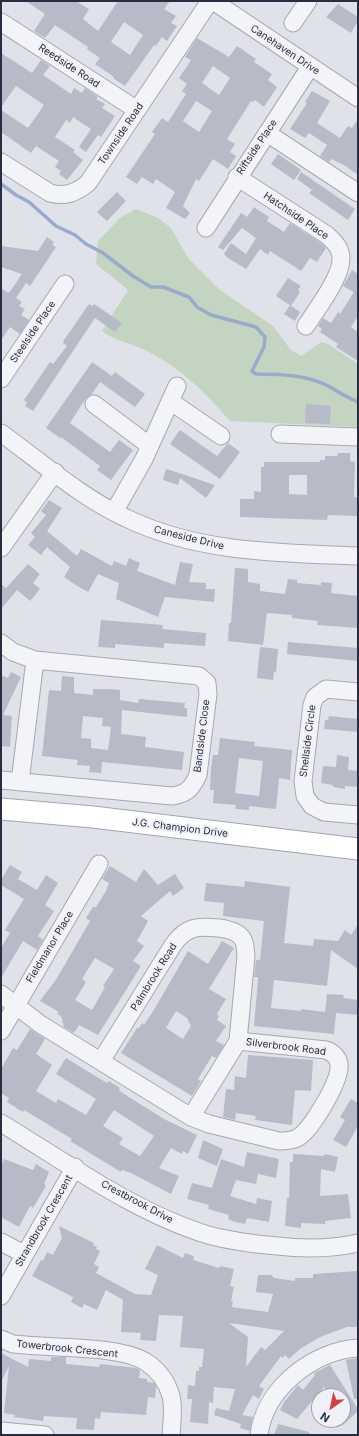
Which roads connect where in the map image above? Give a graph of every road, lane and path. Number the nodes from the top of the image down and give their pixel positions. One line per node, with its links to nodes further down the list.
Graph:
1 (211, 1): 5 (street, Canehaven Drive); 7 (street, Townside Road)
2 (308, 1): 3 (street)
3 (293, 23)
4 (2, 24): 7 (street, Reedside Road)
5 (310, 67): 6 (street, Canehaven Drive); 8 (street, Riftside Place)
6 (358, 98)
7 (137, 110): 9 (street, Townside Road)
8 (267, 133): 10 (street, Riftside Place); 11 (street)
9 (1, 162)
10 (237, 177): 12 (street, Riftside Place); 14 (street, Hatchside Place)
11 (358, 193)
12 (206, 228)
13 (65, 284): 15 (street, Steelside Place)
14 (306, 326)
15 (1, 379)
16 (177, 386): 17 (street)
17 (170, 401): 21 (street); 23 (street)
18 (94, 404): 23 (street)
19 (1, 433): 24 (street, Caneside Drive)
20 (280, 434): 22 (street)
21 (221, 436)
22 (358, 437)
23 (150, 446): 25 (street)
24 (54, 472): 25 (street, Caneside Drive); 26 (street)
25 (114, 512): 27 (street, Caneside Drive)
26 (1, 548)
27 (358, 556)
28 (1, 643): 29 (street, Bandside Close)
29 (34, 660): 32 (street); 32 (street, Bandside Close)
30 (358, 692): 34 (street, Shellside Circle)
31 (1, 780): 32 (street, Bandside Close)
32 (20, 782)
33 (1, 808): 35 (main road, J.G. Champion Drive)
34 (358, 816)
35 (358, 849)
36 (99, 864): 38 (street, Fieldmanor Place)
37 (1, 994): 38 (street, Silverbrook Road)
38 (15, 1006): 39 (street, Fieldmanor Place); 41 (street, Silverbrook Road)
39 (1, 1031)
40 (238, 1041): 41 (street, Palmbrook Road); 42 (street, Silverbrook Road); 42 (street, Silverbrook Road)
41 (101, 1061): 42 (street, Silverbrook Road)
42 (191, 1117)
43 (1, 1123): 44 (street, Crestbrook Drive)
44 (75, 1167): 46 (street, Crestbrook Drive); 47 (street, Strandbrook Crescent)
45 (1, 1242): 47 (street)
46 (358, 1243)
47 (24, 1254): 48 (street, Strandbrook Crescent)
48 (1, 1296)
49 (1, 1339): 53 (street, Towerbrook Crescent)
50 (358, 1348): 54 (street)
51 (1, 1431): 52 (street)
52 (46, 1435)
53 (171, 1435)
54 (259, 1435)

